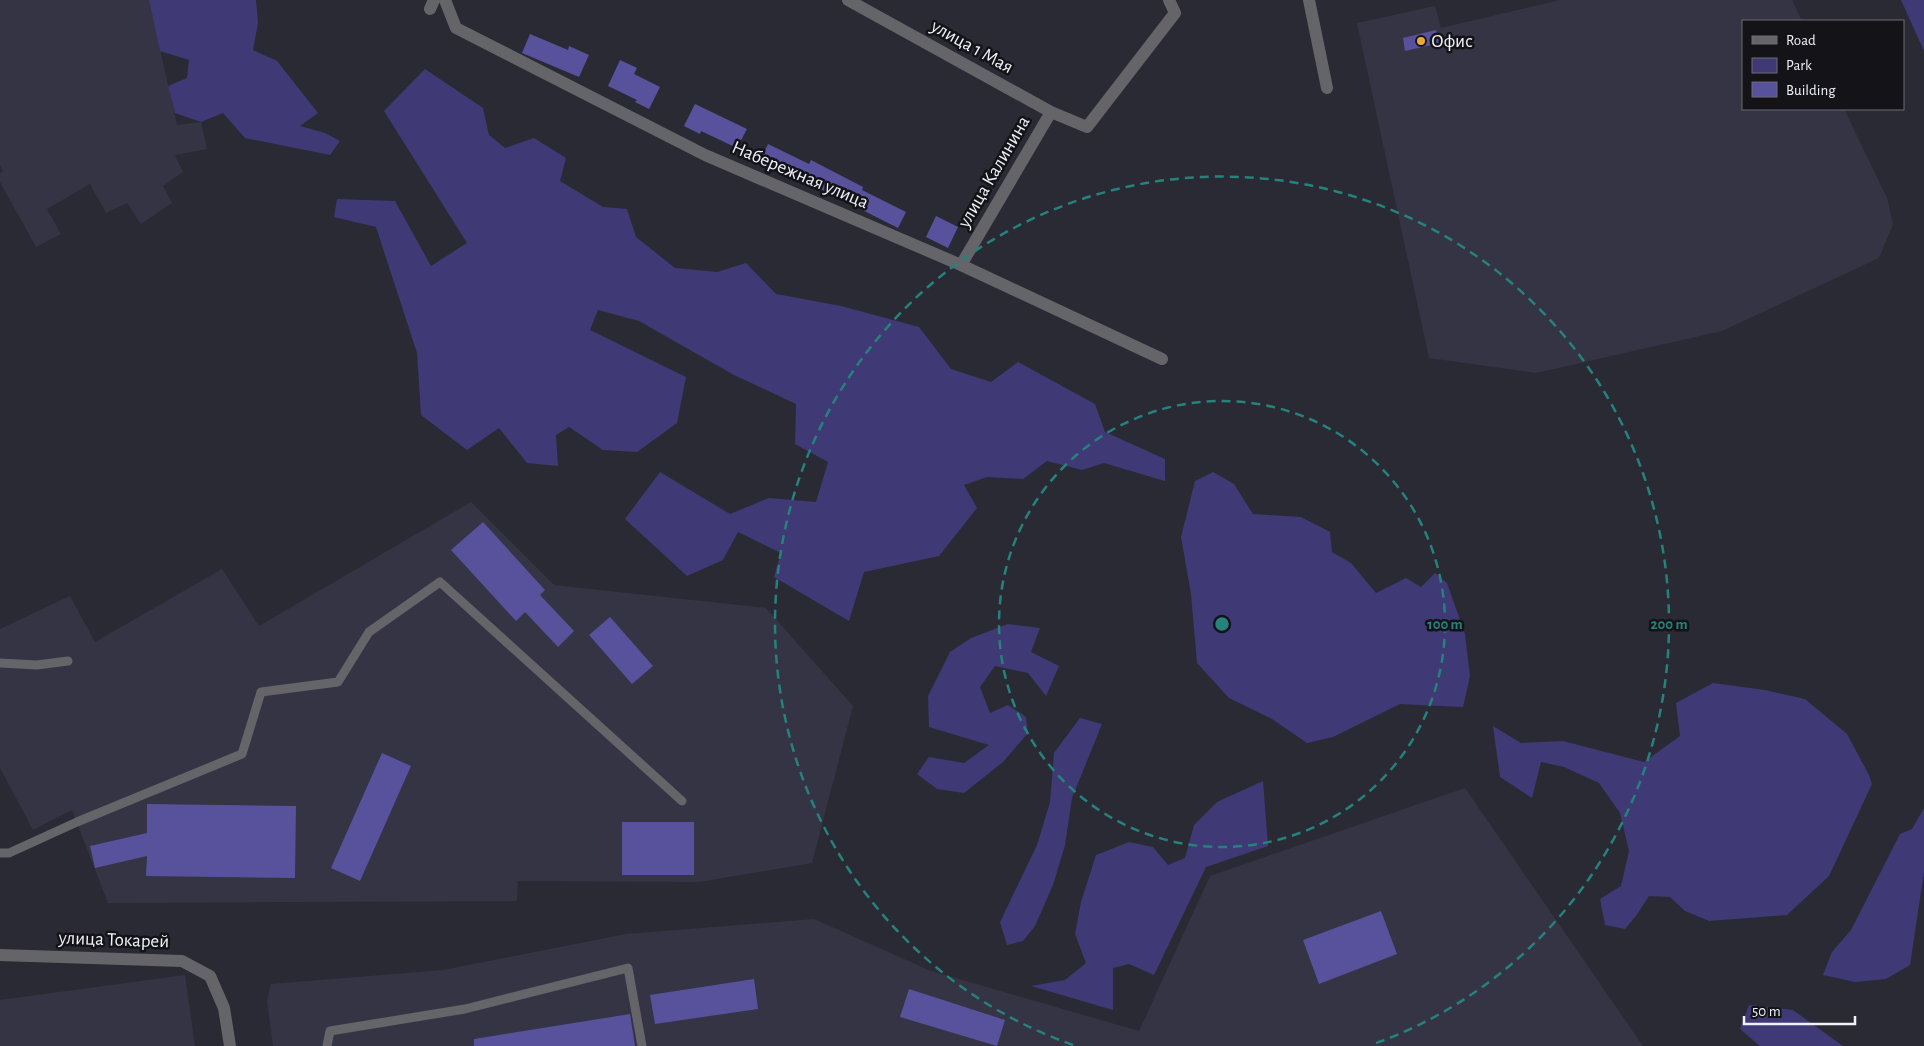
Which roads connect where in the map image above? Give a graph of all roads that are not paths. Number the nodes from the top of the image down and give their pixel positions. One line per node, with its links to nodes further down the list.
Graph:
1 (445, 0): 7 (street, Набережная улица)
2 (848, 0): 6 (street, улица 1 Мая)
3 (1169, 0): 6 (street, улица Калинина)
4 (1309, 0): 5 (street)
5 (1327, 88)
6 (1051, 112): 7 (street, улица Калинина)
7 (961, 265): 8 (street, Набережная улица)
8 (1162, 360)
9 (68, 661): 10 (lane)
10 (0, 663)
11 (682, 802): 12 (lane)
12 (0, 854)
13 (0, 955): 14 (street, улица Токарей)
14 (230, 1046)
15 (327, 1046): 16 (lane)
16 (642, 1046)

